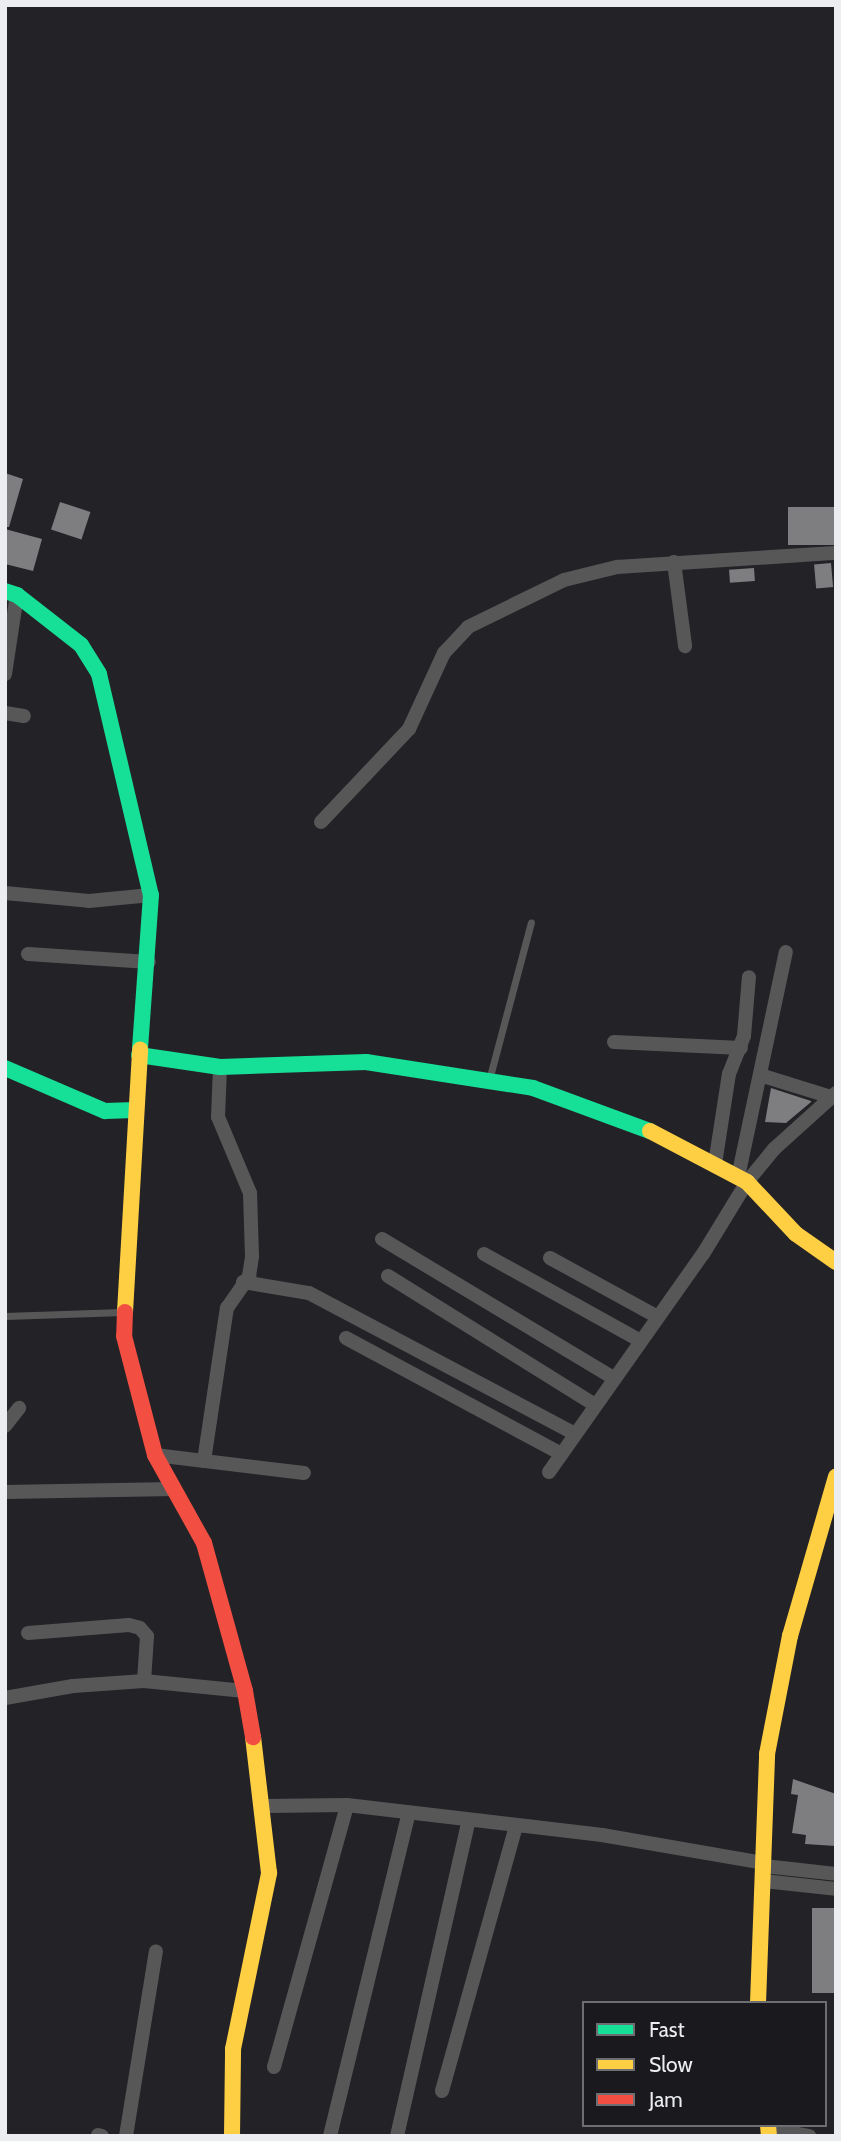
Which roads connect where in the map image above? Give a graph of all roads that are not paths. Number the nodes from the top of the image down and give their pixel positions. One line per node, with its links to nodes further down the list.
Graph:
1 (836, 552): 2 (street)
2 (674, 562): 4 (street); 8 (street)
3 (11, 593): 5 (street); 10 (street)
4 (685, 646)
5 (5, 674)
6 (5, 713): 7 (street)
7 (24, 716)
8 (321, 822)
9 (5, 892): 10 (street)
10 (151, 895): 14 (street)
11 (531, 922): 22 (lane)
12 (786, 952): 21 (street)
13 (28, 954): 14 (street)
14 (149, 962): 18 (street)
15 (748, 977): 17 (street)
16 (614, 1042): 17 (street)
17 (741, 1048): 25 (street)
18 (139, 1055): 19 (street); 24 (street)
19 (220, 1067): 22 (street); 32 (street)
20 (5, 1068): 24 (street)
21 (760, 1074): 23 (street); 26 (street)
22 (489, 1081): 25 (street)
23 (834, 1095): 26 (street)
24 (135, 1110): 33 (street)
25 (715, 1164): 26 (street)
26 (743, 1179): 30 (street); 35 (street)
27 (382, 1239): 38 (street)
28 (484, 1254): 37 (street)
29 (550, 1258): 35 (street)
30 (836, 1262)
31 (388, 1276): 39 (street)
32 (243, 1282): 42 (street); 45 (street)
33 (125, 1312): 34 (lane); 44 (street)
34 (5, 1316)
35 (656, 1316): 37 (street)
36 (346, 1338): 43 (street)
37 (639, 1340): 38 (street)
38 (613, 1378): 39 (street)
39 (595, 1405): 42 (street)
40 (19, 1408): 41 (street)
41 (5, 1426)
42 (575, 1434): 43 (street)
43 (561, 1454): 46 (street)
44 (155, 1455): 45 (street); 49 (street)
45 (204, 1461): 47 (street)
46 (549, 1472)
47 (304, 1473)
48 (836, 1477): 60 (street)
49 (174, 1489): 50 (street); 53 (street)
50 (5, 1492)
51 (27, 1633): 52 (street)
52 (144, 1681): 53 (street); 54 (street)
53 (246, 1691): 56 (street)
54 (5, 1698)
55 (347, 1805): 56 (street); 57 (street); 65 (street)
56 (264, 1806): 68 (street)
57 (408, 1815): 58 (street); 70 (street)
58 (469, 1819): 59 (street); 71 (street)
59 (516, 1826): 60 (street); 66 (street)
60 (764, 1870): 61 (street); 62 (street); 64 (street)
61 (836, 1874)
62 (836, 1889)
63 (156, 1951): 69 (street)
64 (758, 2001)
65 (274, 2067)
66 (442, 2091)
67 (768, 2130): 72 (street)
68 (234, 2135)
69 (127, 2136)
70 (330, 2136)
71 (397, 2136)
72 (809, 2136)

